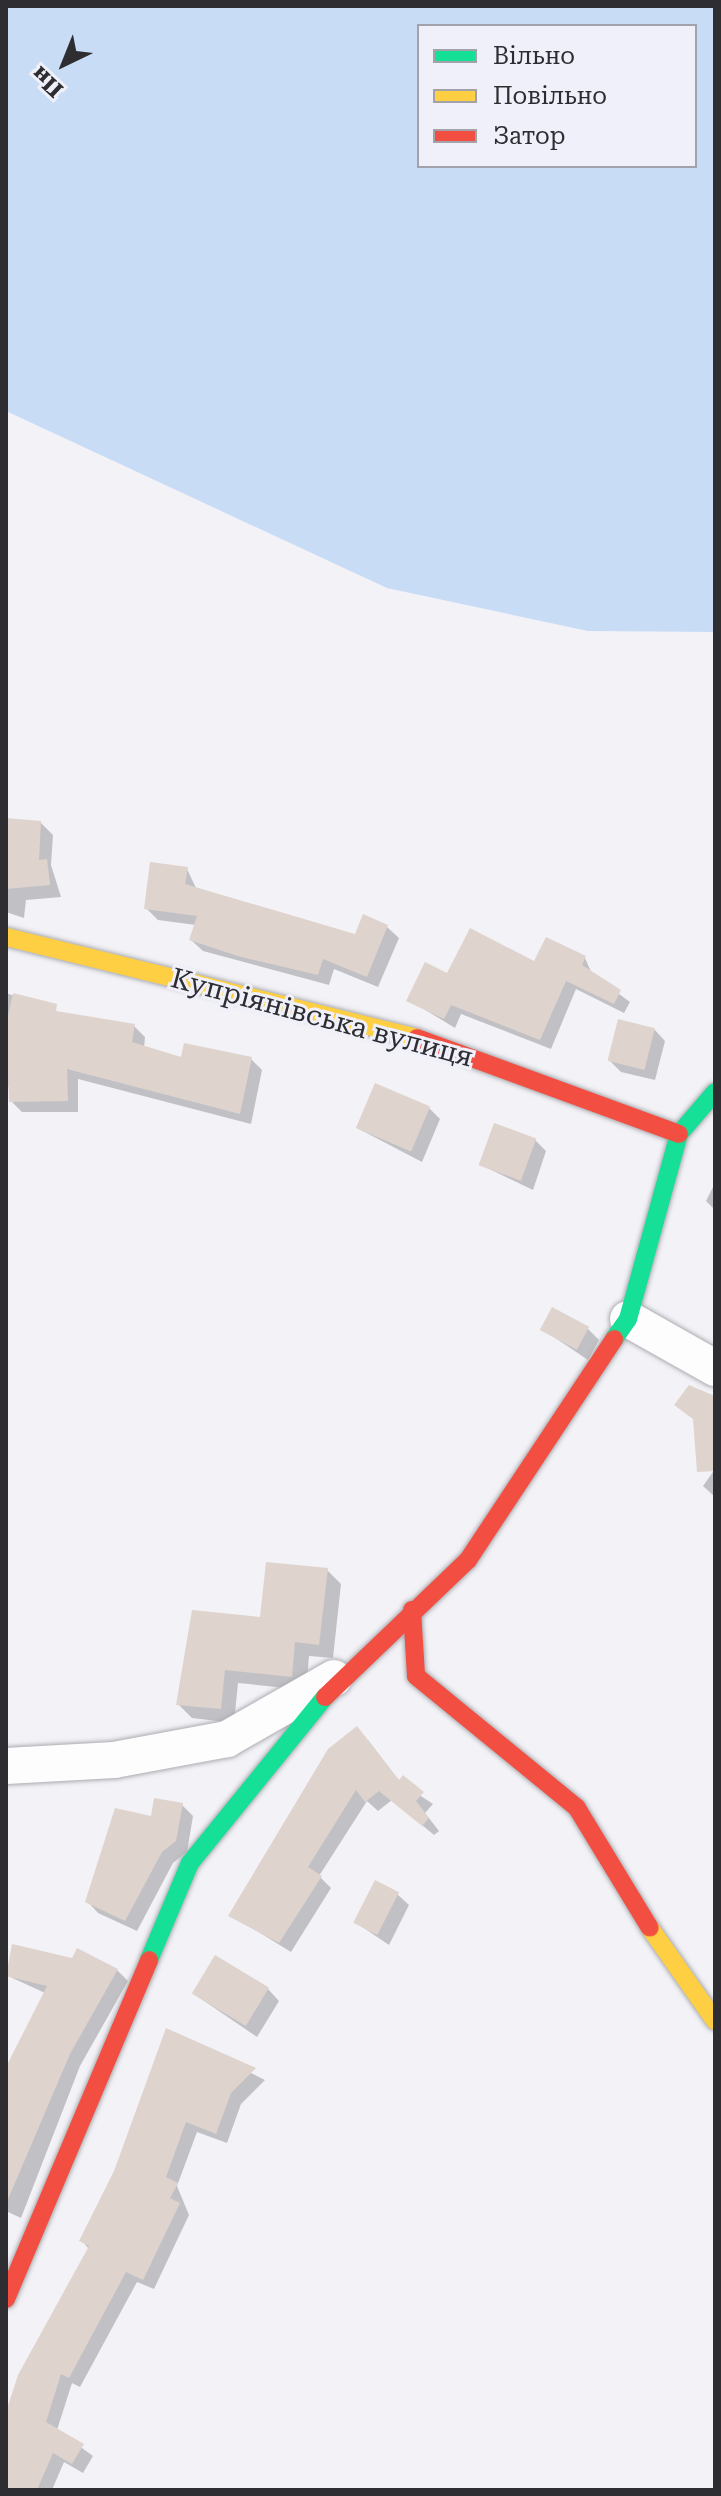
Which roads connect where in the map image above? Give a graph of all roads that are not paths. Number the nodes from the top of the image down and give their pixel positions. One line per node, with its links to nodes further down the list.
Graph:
1 (6, 937): 3 (street, Купріянівська вулиця)
2 (715, 1092): 3 (street)
3 (679, 1134): 4 (street)
4 (628, 1319): 5 (street); 6 (street)
5 (715, 1368)
6 (412, 1610): 7 (street); 9 (street)
7 (346, 1671): 8 (street); 10 (street)
8 (6, 1766)
9 (715, 2021)
10 (6, 2299)

